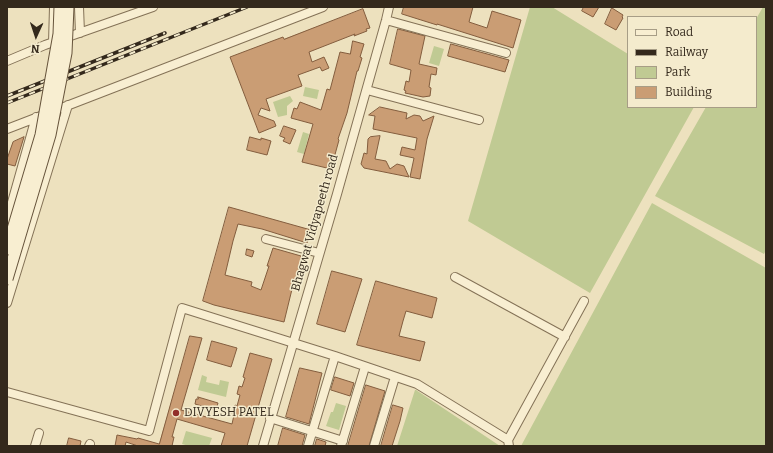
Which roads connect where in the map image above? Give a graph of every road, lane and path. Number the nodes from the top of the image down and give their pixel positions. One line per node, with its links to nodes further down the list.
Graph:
1 (54, 7): 10 (street)
2 (60, 7): 20 (street, bridge)
3 (68, 7): 23 (street, bridge)
4 (79, 7): 9 (street)
5 (153, 7): 9 (street)
6 (323, 7): 14 (street)
7 (389, 7): 8 (street, Bhagwat Vidyapeeth road)
8 (386, 20): 11 (street); 13 (street, Bhagwat Vidyapeeth road)
9 (80, 33): 10 (street)
10 (53, 43): 12 (street)
11 (506, 53)
12 (7, 61)
13 (367, 90): 16 (street); 21 (street, Bhagwat Vidyapeeth road)
14 (68, 105): 15 (street); 25 (street)
15 (36, 117): 17 (street); 18 (street)
16 (479, 120)
17 (7, 129)
18 (7, 220)
19 (266, 239): 21 (street)
20 (7, 249)
21 (319, 253): 27 (street, Bhagwat Vidyapeeth road)
22 (455, 277): 26 (street)
23 (7, 279)
24 (584, 301): 26 (street)
25 (7, 303)
26 (565, 337): 35 (street)
27 (292, 343): 28 (street); 31 (street); 32 (street, Bhagwat Vidyapeeth road)
28 (335, 356): 29 (street); 33 (street)
29 (365, 367): 30 (street); 36 (street)
30 (395, 377): 35 (street); 40 (street)
31 (7, 392)
32 (270, 418): 33 (street); 38 (street, Bhagwat Vidyapeeth road)
33 (312, 432): 36 (street); 39 (street)
34 (39, 433): 37 (street)
35 (509, 443)
36 (342, 444)
37 (35, 446)
38 (262, 446)
39 (308, 446)
40 (374, 446)

